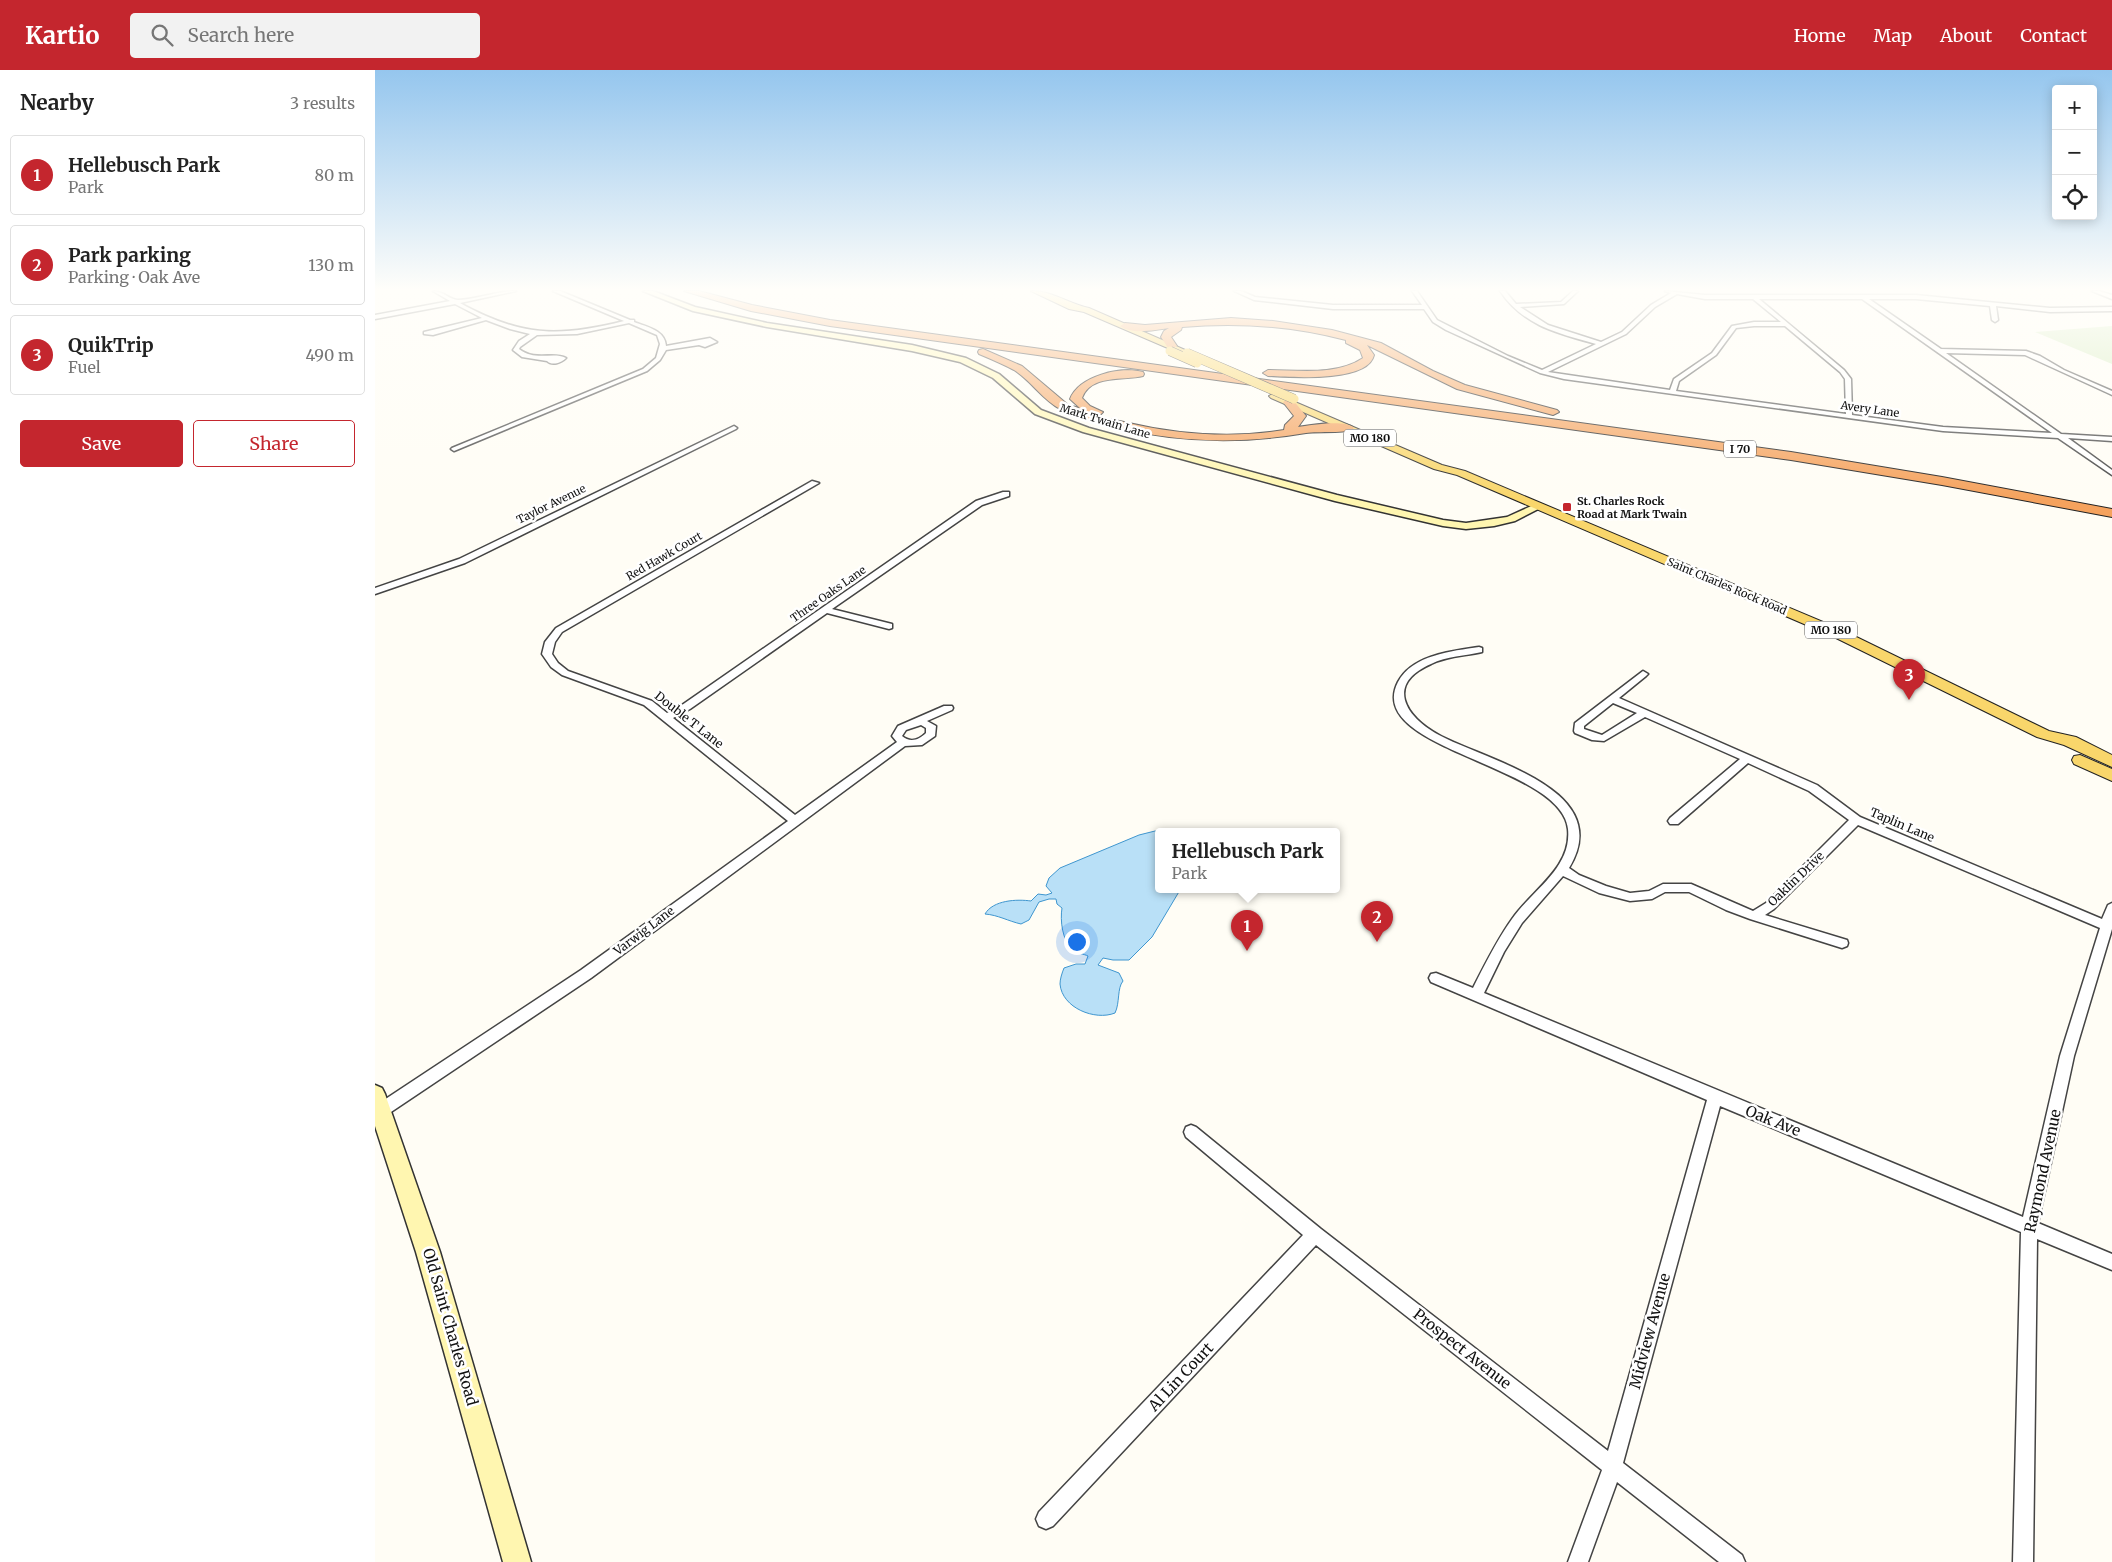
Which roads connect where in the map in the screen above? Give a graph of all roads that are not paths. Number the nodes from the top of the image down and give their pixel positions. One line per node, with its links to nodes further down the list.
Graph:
1 (657, 361): 31 (street)
2 (964, 361): 36 (street, Mark Twain Lane)
3 (1005, 361): 28 (highway)
4 (1101, 361): 18 (highway, I 70)
5 (1168, 361): 16 (highway, I 70)
6 (1196, 361): 21 (main road, bridge)
7 (1204, 361): 21 (main road, bridge)
8 (1365, 361): 16 (highway)
9 (1406, 361): 22 (highway)
10 (1517, 361): 17 (street, Avery Lane)
11 (1566, 361): 17 (street)
12 (1704, 361): 19 (street)
13 (1830, 361): 23 (street)
14 (1954, 361): 29 (street)
15 (2045, 361): 20 (street)
16 (1252, 372): 22 (highway, I 70)
17 (1542, 372): 19 (street, Avery Lane)
18 (1191, 373): 27 (highway); 37 (highway, I 70)
19 (1673, 392): 23 (street, Avery Lane)
20 (2112, 393)
21 (1292, 400): 24 (main road); 27 (highway)
22 (1565, 415): 35 (highway, I 70)
23 (1849, 416): 29 (street, Avery Lane)
24 (1330, 417): 25 (highway); 27 (highway); 28 (highway)
25 (1348, 425): 28 (highway); 36 (main road, Saint Charles Rock Road / MO 180)
26 (734, 428): 38 (street, Taylor Avenue)
27 (1289, 428)
28 (1307, 429)
29 (2058, 435): 30 (street, Avery Lane); 32 (street)
30 (2112, 438)
31 (454, 449)
32 (2112, 474)
33 (815, 483): 42 (street, Red Hawk Court)
34 (1005, 494): 39 (street, Three Oaks Lane)
35 (2112, 502)
36 (1538, 506): 49 (main road, Saint Charles Rock Road / MO 180)
37 (2112, 513)
38 (375, 591)
39 (825, 610): 40 (street); 46 (street, Three Oaks Lane)
40 (889, 626)
41 (1479, 650): 57 (street)
42 (554, 665): 46 (street, Double T Lane)
43 (1643, 674): 44 (street)
44 (1613, 699): 45 (street, Taplin Lane); 45 (street)
45 (1645, 713): 51 (street, Taplin Lane)
46 (666, 718): 54 (street, Double T Lane)
47 (914, 723): 48 (street); 48 (street, Varwig Lane); 50 (street, Varwig Lane)
48 (931, 726): 50 (street, Varwig Lane)
49 (2043, 734): 52 (main road, Saint Charles Rock Road / MO 180); 53 (main road, Saint Charles Rock Road / MO 180)
50 (903, 742): 54 (street, Varwig Lane)
51 (1747, 760): 55 (street, Taplin Lane); 56 (street)
52 (2112, 762)
53 (2112, 776)
54 (794, 820): 65 (street, Varwig Lane)
55 (1856, 820): 59 (street, Oaklin Drive); 60 (street, Taplin Lane)
56 (1674, 821)
57 (1561, 869): 59 (street); 63 (street)
58 (2112, 908): 60 (street, Raymond Avenue)
59 (1754, 916): 61 (street)
60 (2106, 926): 67 (street, Raymond Avenue)
61 (1842, 943)
62 (1436, 978): 63 (street, Oak Ave)
63 (1476, 995): 64 (street, Oak Ave)
64 (1715, 1097): 67 (street, Oak Ave); 70 (street, Midview Avenue)
65 (377, 1103): 72 (street, Old Saint Charles Road)
66 (1191, 1132): 68 (street, Prospect Avenue)
67 (2029, 1227): 69 (street, Oak Ave); 75 (street, Raymond Avenue)
68 (1315, 1234): 70 (street, Prospect Avenue); 71 (street, Al Lin Court)
69 (2112, 1262)
70 (1613, 1467): 73 (street, Midview Avenue); 74 (street, Prospect Avenue)
71 (1046, 1519)
72 (517, 1562)
73 (1578, 1562)
74 (1735, 1562)
75 (2023, 1562)

